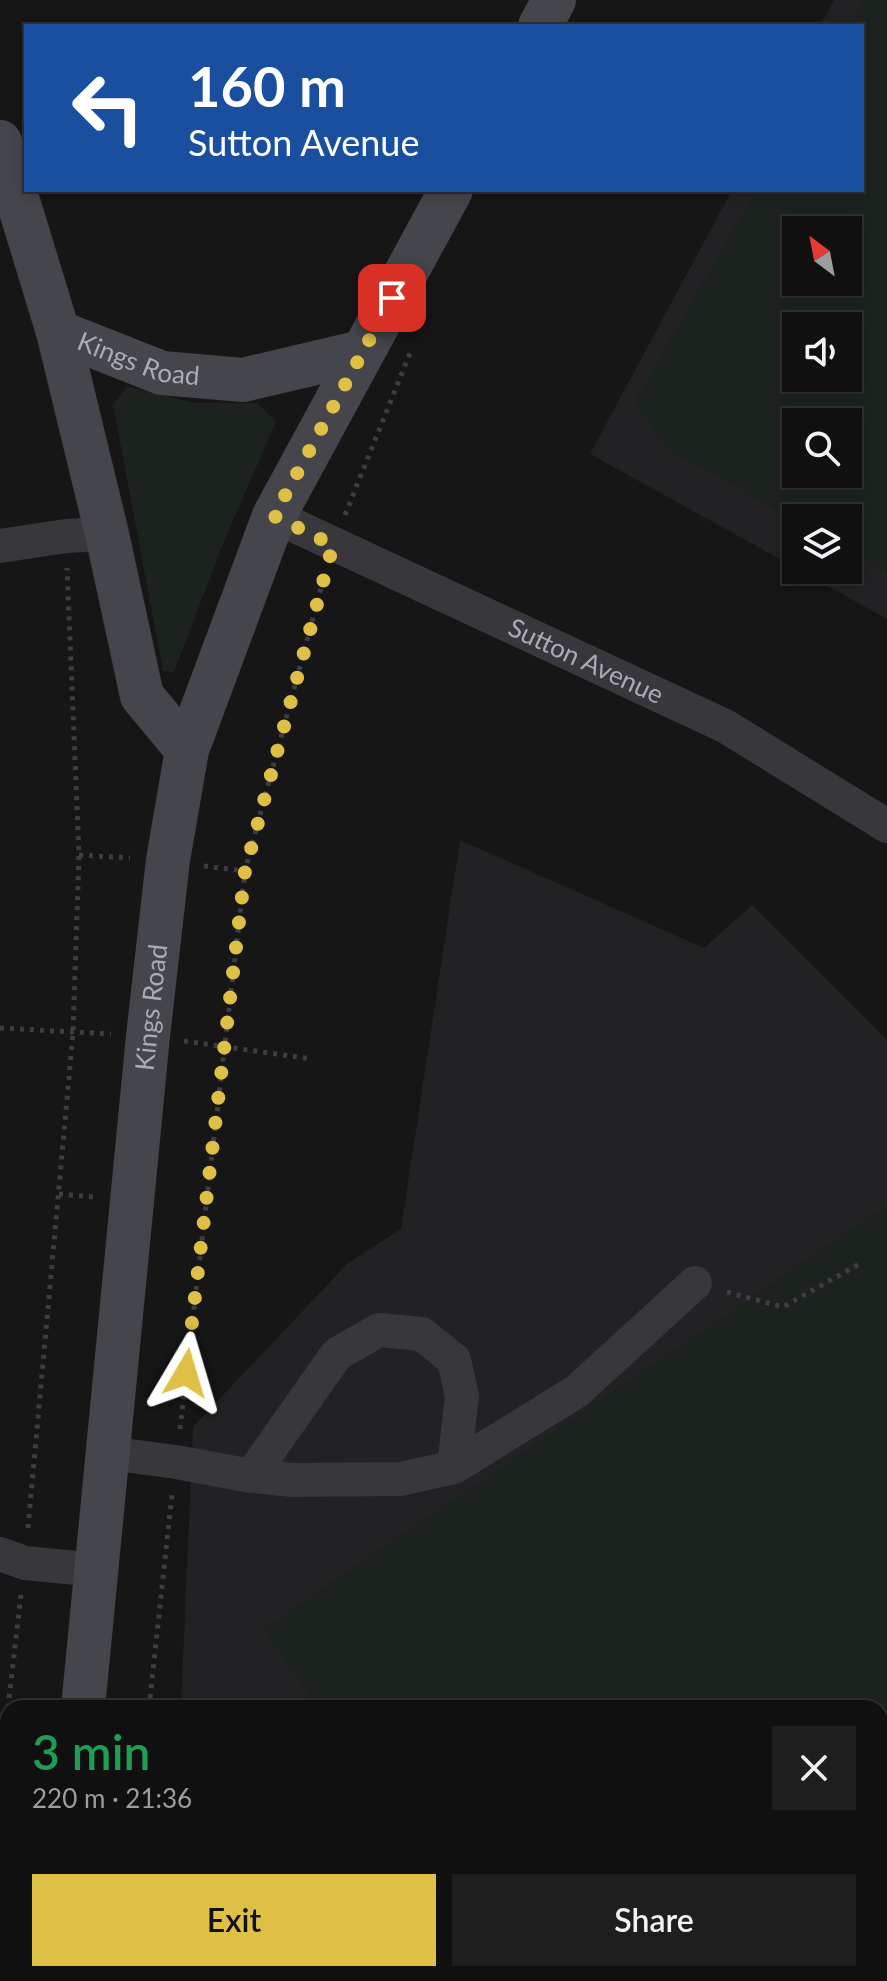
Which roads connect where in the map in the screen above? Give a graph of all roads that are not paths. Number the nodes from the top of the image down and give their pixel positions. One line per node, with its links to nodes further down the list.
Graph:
1 (554, 0): 2 (street)
2 (541, 24)
3 (0, 142): 5 (street, Kings Road)
4 (450, 192): 6 (street)
5 (58, 332): 6 (street, Kings Road); 8 (street, Kings Road)
6 (362, 352): 7 (street)
7 (274, 516): 10 (street); 11 (street, Sutton Avenue)
8 (86, 535): 9 (street); 10 (street, Kings Road)
9 (0, 546)
10 (187, 750): 13 (street, Kings Road)
11 (887, 826)
12 (695, 1283): 14 (street)
13 (108, 1453): 15 (street); 17 (street, Kings Road)
14 (454, 1467): 15 (street); 15 (street)
15 (251, 1476)
16 (12, 1559): 17 (street)
17 (97, 1570): 18 (street, Kings Road)
18 (84, 1700)

